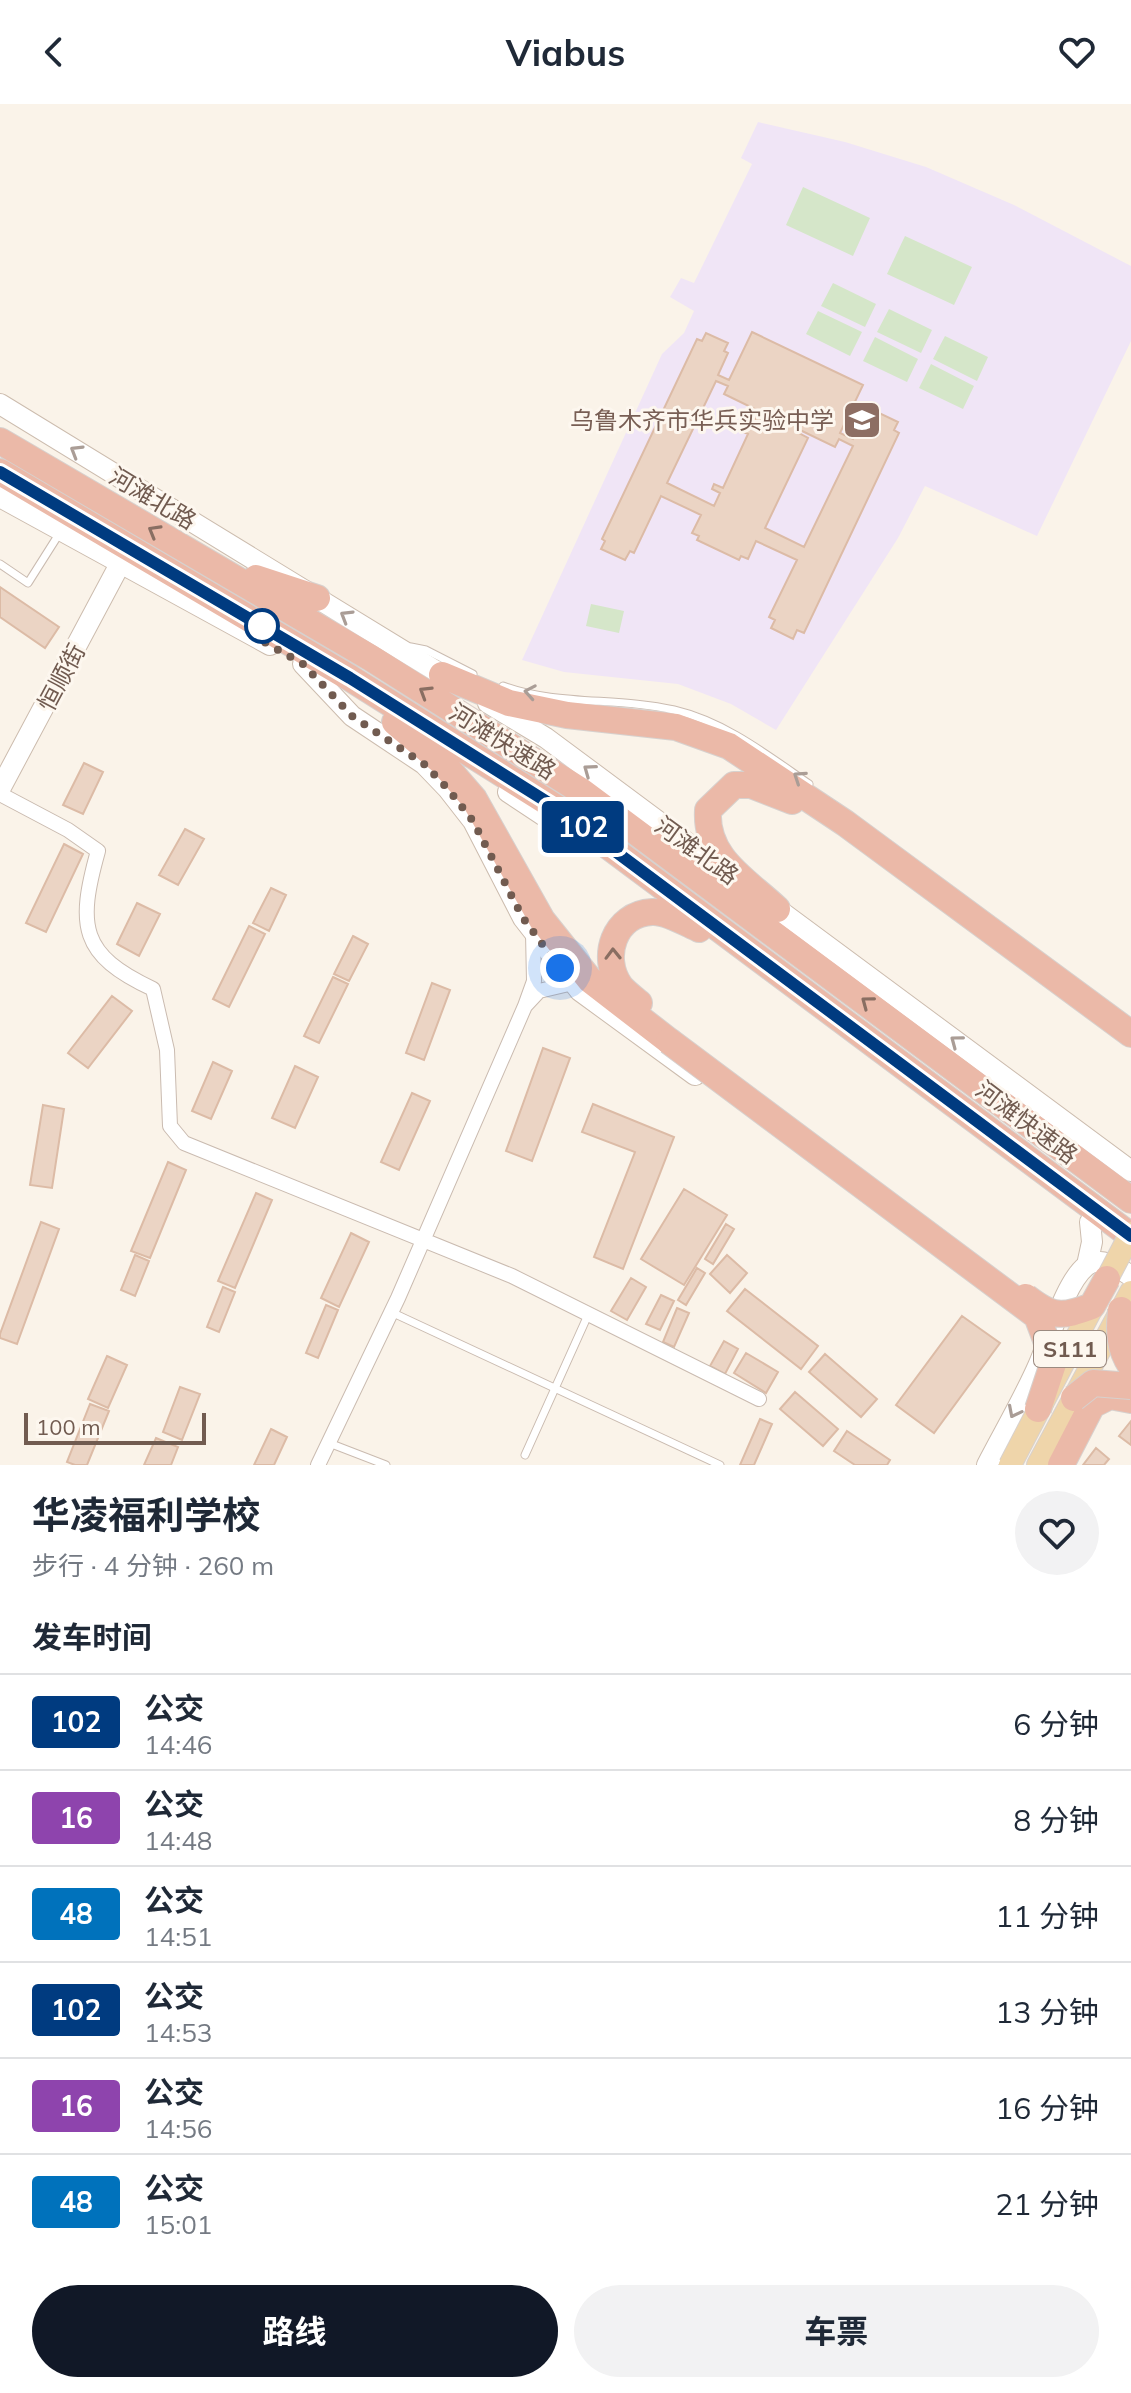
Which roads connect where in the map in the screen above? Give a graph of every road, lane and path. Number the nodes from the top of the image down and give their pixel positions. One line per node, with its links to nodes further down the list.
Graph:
1 (0, 404): 10 (street, 河滩北路, one-way to 1)
2 (0, 441): 6 (highway, 河滩快速路, one-way to 2)
3 (0, 472): 9 (highway, 河滩快速路)
4 (0, 497): 5 (street)
5 (60, 532): 7 (street); 8 (lane)
6 (205, 561): 10 (highway); 32 (highway, 河滩快速路, one-way to 6)
7 (116, 562): 12 (street); 18 (street, 恒顺街); 20 (street, 恒顺街)
8 (0, 564)
9 (160, 567): 12 (highway); 34 (highway, 河滩快速路)
10 (317, 598): 11 (street, 河滩北路, one-way to 10)
11 (390, 643): 14 (street, 河滩北路); 15 (lane)
12 (278, 649): 13 (street)
13 (303, 664): 17 (street); 24 (street)
14 (442, 675): 21 (highway); 22 (street, 河滩北路, one-way to 14)
15 (483, 679)
16 (495, 684): 19 (lane, one-way to 16)
17 (386, 715): 23 (street); 29 (highway)
18 (0, 769)
19 (816, 789)
20 (0, 791): 35 (street)
21 (844, 822): 22 (highway); 27 (lane); 28 (highway); 30 (highway)
22 (777, 909): 31 (street, 河滩北路, one-way to 22)
23 (699, 929): 29 (highway, one-way to 23); 33 (street)
24 (533, 932): 25 (street); 26 (street)
25 (573, 983): 26 (street); 41 (street)
26 (525, 1006): 35 (street)
27 (1131, 1024)
28 (1131, 1034)
29 (673, 1036): 37 (highway, bridge); 48 (highway, bridge)
30 (1131, 1048)
31 (1131, 1171)
32 (1131, 1200)
33 (1090, 1222): 36 (street); 37 (street)
34 (1131, 1234): 37 (main road, S111, bridge)
35 (421, 1238): 39 (street); 40 (street)
36 (1131, 1252)
37 (1108, 1273): 41 (street); 48 (main road, S111, bridge)
38 (1126, 1301): 42 (highway, bridge); 45 (main road, S111, bridge)
39 (391, 1312): 43 (lane); 49 (street)
40 (589, 1313): 43 (lane); 46 (street)
41 (1041, 1358): 54 (street, one-way to 54)
42 (1131, 1363): 45 (street)
43 (555, 1386): 50 (lane); 53 (lane)
44 (1131, 1386): 45 (highway, bridge)
45 (1087, 1398): 47 (highway); 56 (main road, S111); 57 (highway)
46 (759, 1399)
47 (1131, 1400)
48 (1038, 1409): 55 (main road, S111, bridge)
49 (329, 1443): 51 (street); 52 (lane)
50 (525, 1455)
51 (318, 1465)
52 (386, 1465)
53 (720, 1465)
54 (987, 1465)
55 (1010, 1465)
56 (1038, 1465)
57 (1061, 1465)

